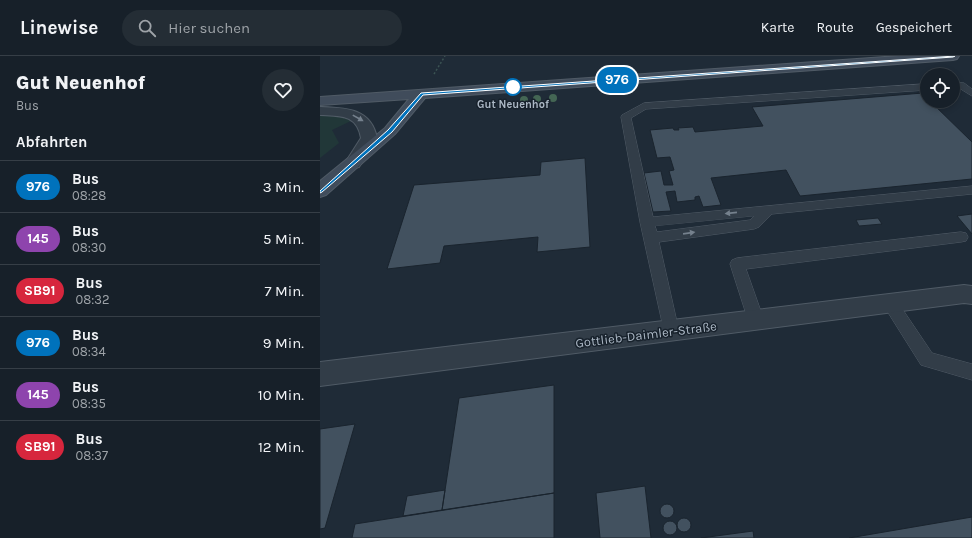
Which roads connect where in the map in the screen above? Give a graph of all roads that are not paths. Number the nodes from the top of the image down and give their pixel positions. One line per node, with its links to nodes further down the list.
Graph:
1 (953, 56): 5 (street)
2 (960, 85): 4 (lane)
3 (920, 87): 12 (lane)
4 (972, 93)
5 (421, 94): 6 (street); 8 (street)
6 (320, 101)
7 (320, 111): 8 (street, one-way to 8)
8 (353, 163): 10 (street)
9 (972, 190): 11 (lane)
10 (320, 191)
11 (770, 209): 12 (lane, one-way to 12); 14 (lane, one-way to 11)
12 (647, 222): 14 (lane)
13 (962, 237): 17 (lane)
14 (651, 238): 18 (lane)
15 (972, 295): 16 (street, Gottlieb-Daimler-Straße)
16 (890, 303): 17 (street, Gottlieb-Daimler-Straße); 19 (lane)
17 (756, 320): 18 (street, Gottlieb-Daimler-Straße)
18 (671, 331): 20 (street, Gottlieb-Daimler-Straße)
19 (972, 372)
20 (320, 374)

